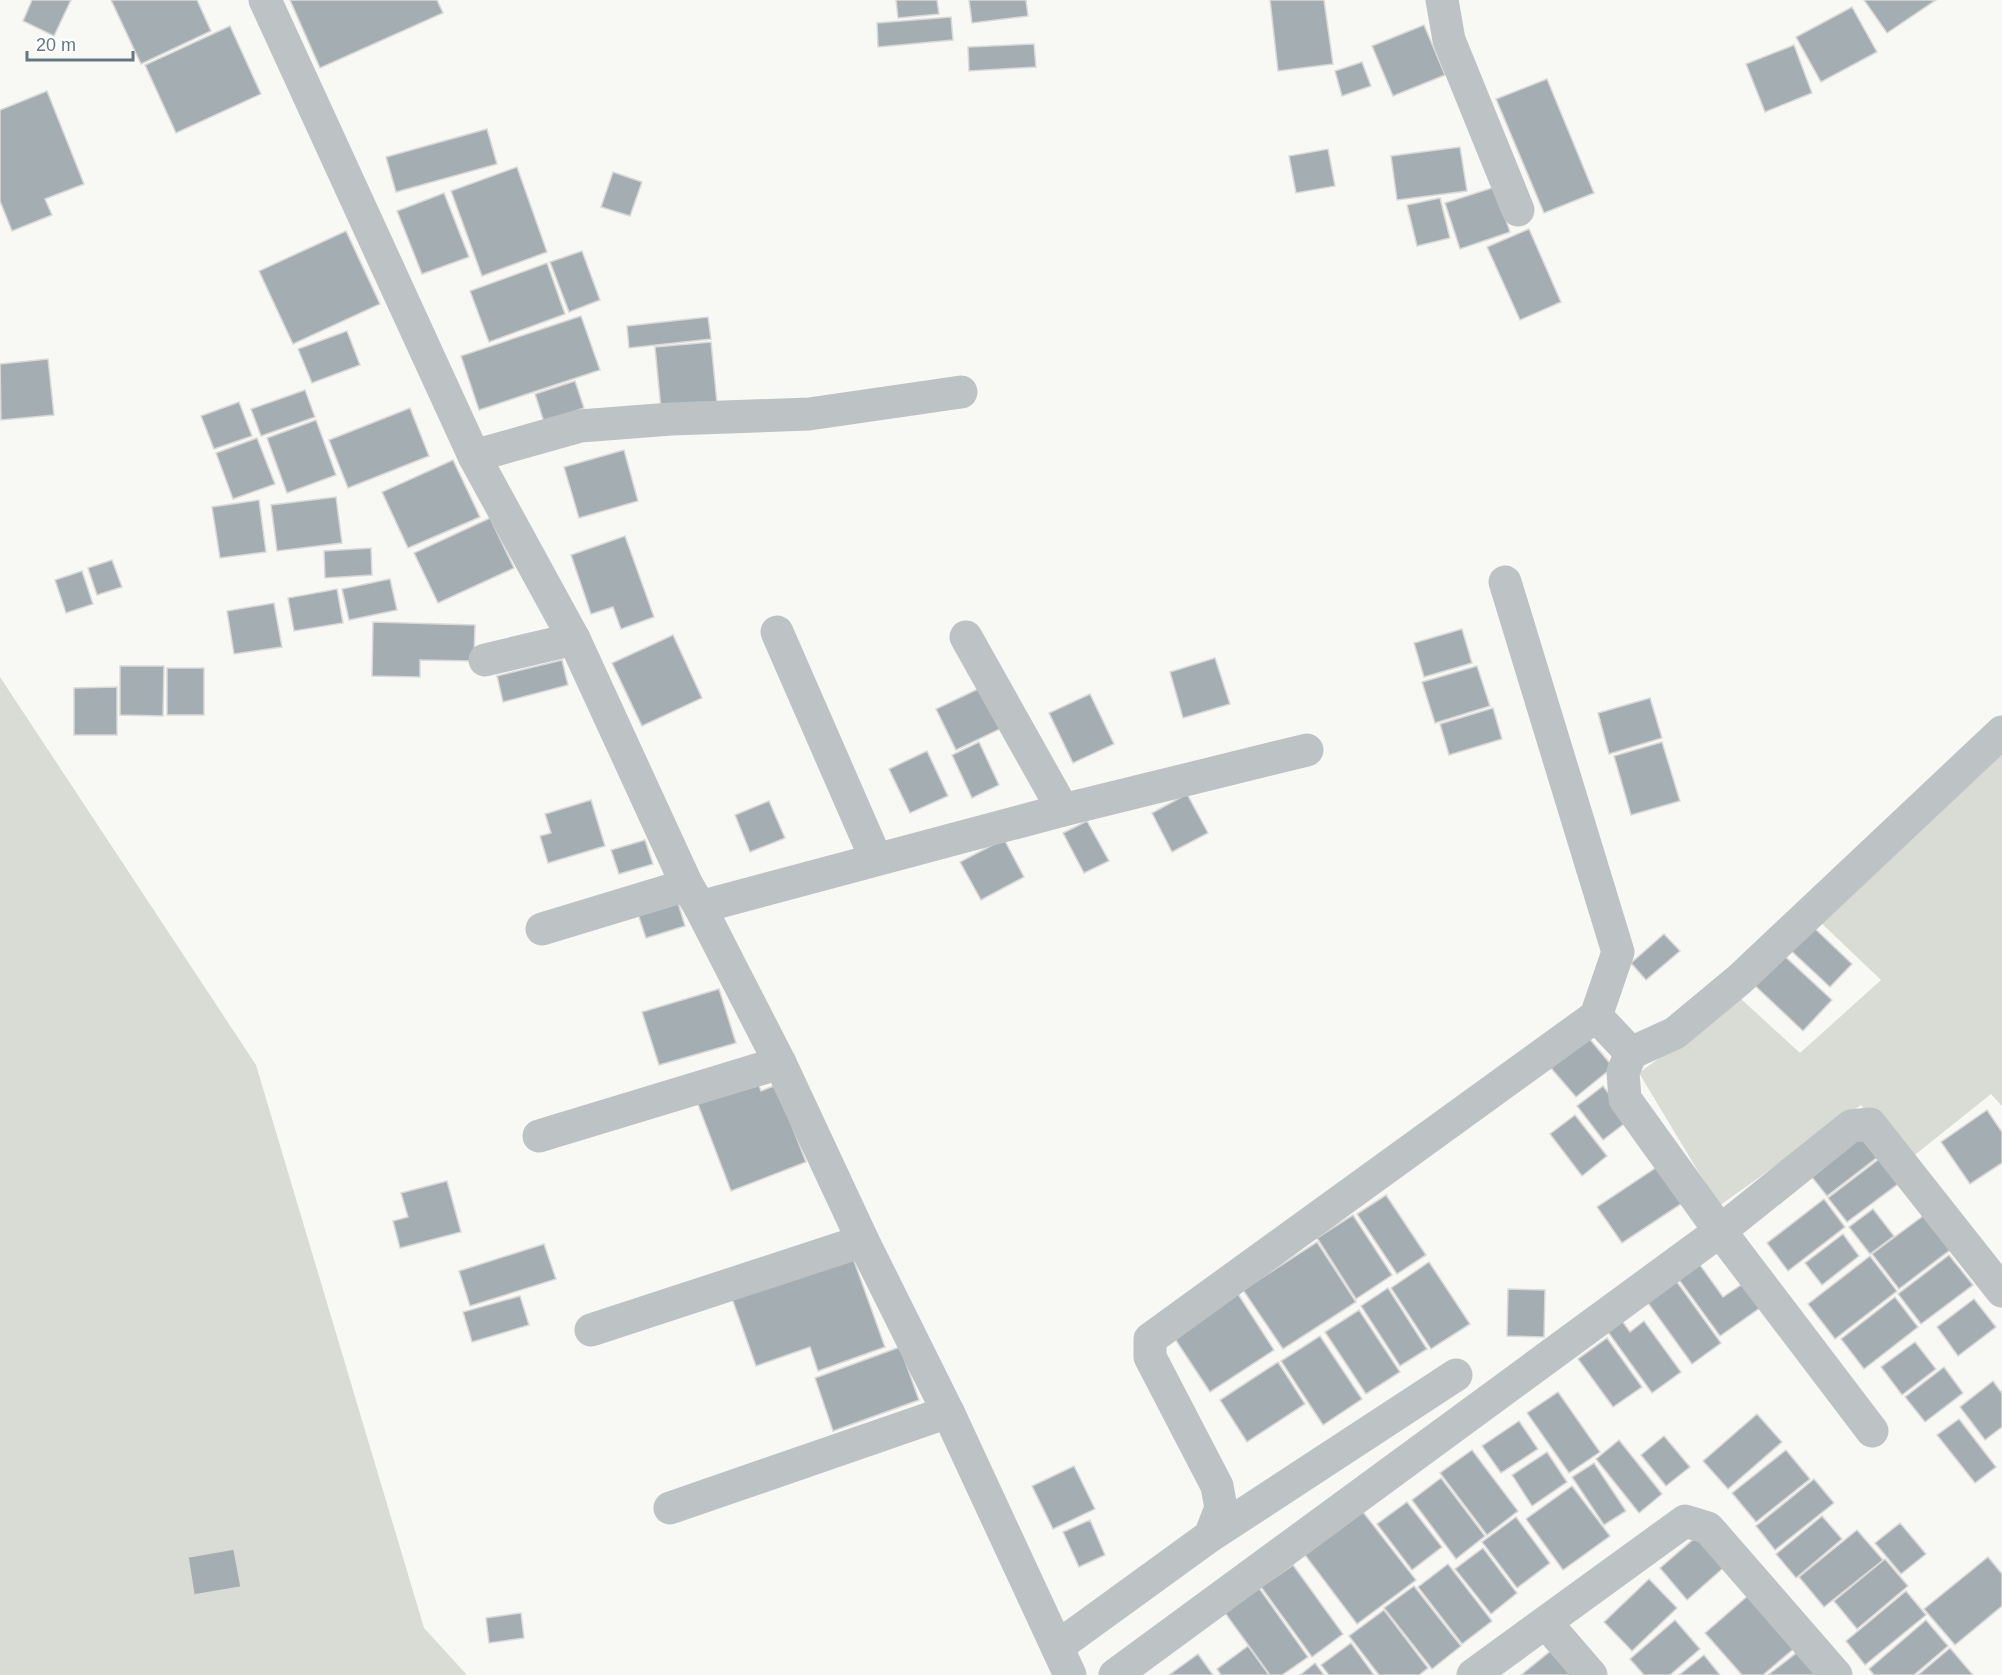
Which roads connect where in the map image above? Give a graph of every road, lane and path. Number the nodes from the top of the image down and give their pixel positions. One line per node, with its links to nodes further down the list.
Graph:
1 (264, 0): 5 (street)
2 (1442, 0): 3 (street)
3 (1518, 210)
4 (961, 392): 5 (street)
5 (474, 456): 9 (street)
6 (1505, 582): 17 (street)
7 (777, 632): 14 (street)
8 (966, 637): 13 (street)
9 (574, 639): 10 (street); 15 (street)
10 (485, 660)
11 (2002, 732): 18 (street)
12 (1307, 750): 13 (street)
13 (1063, 810): 14 (street)
14 (876, 859): 15 (street)
15 (694, 896): 16 (street); 19 (street)
16 (542, 928)
17 (1596, 1016): 18 (street); 29 (street)
18 (1631, 1053): 21 (street)
19 (780, 1064): 20 (street); 22 (street)
20 (539, 1136)
21 (1720, 1231): 23 (street); 27 (street); 32 (street)
22 (863, 1241): 24 (street); 26 (street)
23 (2002, 1291)
24 (591, 1330)
25 (1456, 1375): 29 (street)
26 (948, 1412): 28 (street); 31 (street)
27 (1872, 1431)
28 (670, 1508)
29 (1210, 1536): 31 (street)
30 (1546, 1623): 33 (street); 34 (street); 35 (street)
31 (1064, 1661)
32 (1115, 1675)
33 (1473, 1675)
34 (1591, 1675)
35 (1836, 1675)

